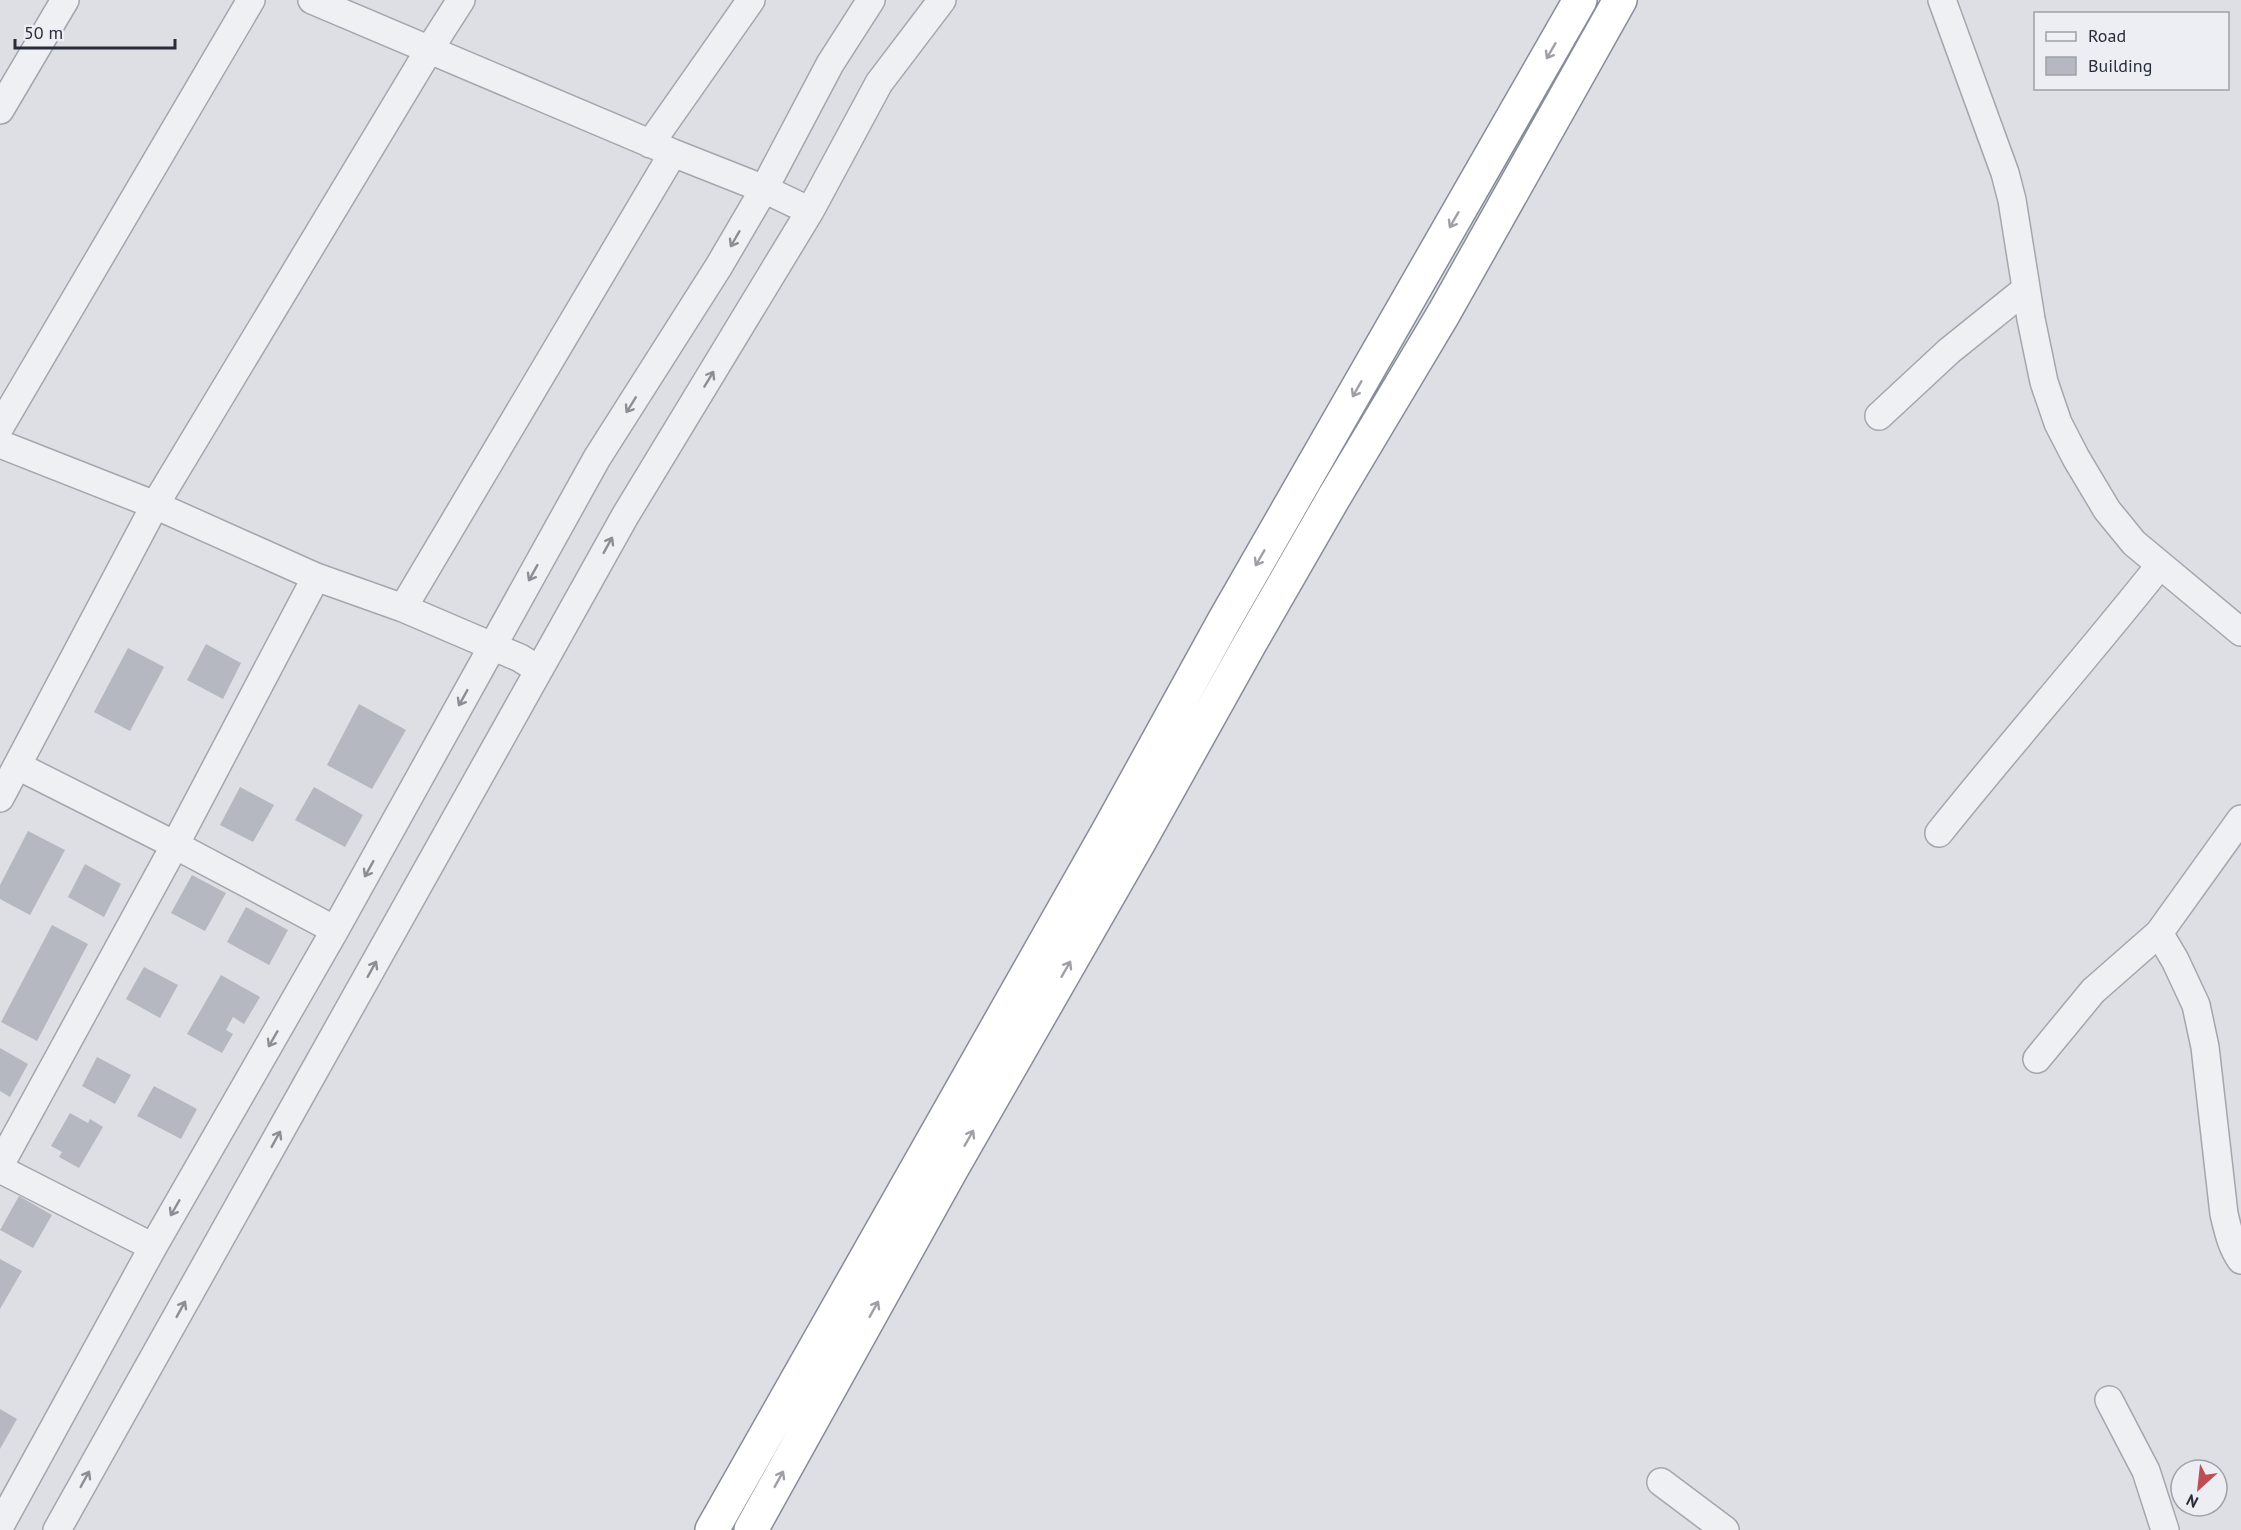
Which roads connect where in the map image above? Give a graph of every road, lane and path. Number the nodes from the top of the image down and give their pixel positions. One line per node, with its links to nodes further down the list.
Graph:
1 (65, 0): 12 (street)
2 (251, 0): 18 (street)
3 (312, 0): 11 (street)
4 (461, 0): 11 (street)
5 (751, 0): 13 (street)
6 (871, 0): 14 (street)
7 (942, 0): 15 (street)
8 (1580, 0): 42 (highway, one-way to 42)
9 (1620, 0): 43 (highway, one-way to 9)
10 (1942, 0): 16 (street)
11 (429, 50): 13 (street); 20 (street)
12 (0, 110)
13 (662, 148): 14 (street); 23 (street)
14 (764, 189): 15 (street); 25 (street, one-way to 25)
15 (810, 211): 26 (street, one-way to 15)
16 (2026, 289): 17 (street); 21 (street)
17 (1878, 416)
18 (0, 427)
19 (0, 444): 20 (street)
20 (155, 505): 22 (street); 27 (street)
21 (2160, 565): 24 (street); 30 (street)
22 (316, 577): 23 (street); 31 (street)
23 (403, 608): 25 (street)
24 (2241, 632)
25 (491, 647): 26 (street); 32 (street, one-way to 32)
26 (538, 670): 41 (street, one-way to 26)
27 (18, 766): 28 (street); 31 (street)
28 (0, 798)
29 (2241, 819): 33 (street)
30 (1939, 833)
31 (175, 845): 32 (street); 35 (street)
32 (335, 930): 36 (street, one-way to 36)
33 (2159, 933): 34 (street); 37 (street)
34 (2037, 1059)
35 (0, 1167): 36 (street)
36 (153, 1247): 40 (street)
37 (2241, 1260)
38 (2109, 1400): 45 (street)
39 (1661, 1482): 44 (street)
40 (0, 1526)
41 (57, 1530)
42 (712, 1530)
43 (751, 1530)
44 (1725, 1530)
45 (2165, 1530)

